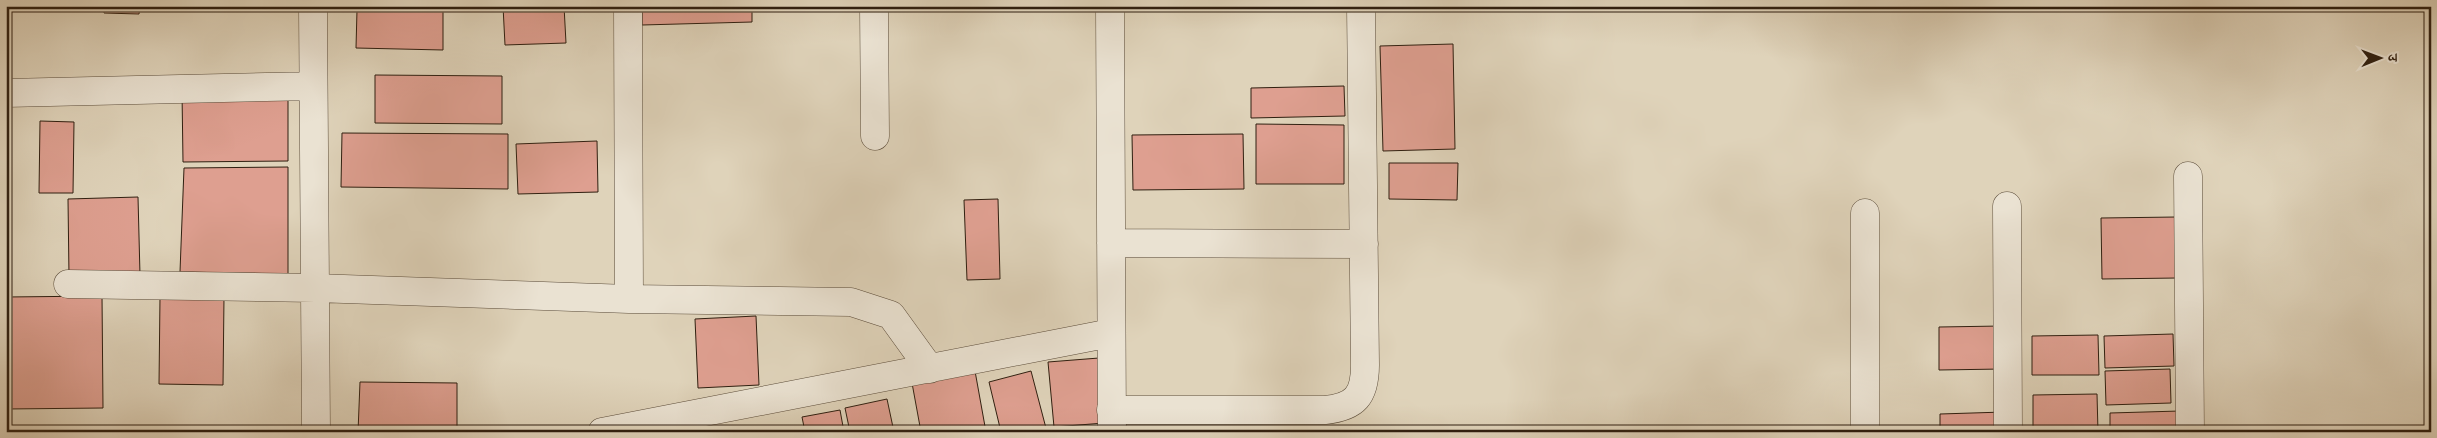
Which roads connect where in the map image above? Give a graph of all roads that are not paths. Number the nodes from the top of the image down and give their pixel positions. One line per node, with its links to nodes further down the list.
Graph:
1 (313, 6): 6 (street)
2 (628, 6): 16 (street)
3 (874, 6): 8 (street)
4 (1110, 6): 12 (street)
5 (1361, 6): 13 (street)
6 (313, 86): 7 (street); 15 (street)
7 (6, 93)
8 (876, 136)
9 (2188, 176): 24 (street)
10 (2007, 206): 23 (street)
11 (1865, 213): 22 (street)
12 (1111, 243): 13 (street); 17 (street)
13 (1364, 244): 19 (street)
14 (68, 284): 15 (street)
15 (315, 288): 16 (street); 20 (street)
16 (629, 299): 18 (street)
17 (1111, 333): 18 (street); 19 (street)
18 (930, 369): 21 (street)
19 (1112, 421)
20 (316, 432)
21 (602, 432)
22 (1865, 432)
23 (2008, 432)
24 (2190, 432)

